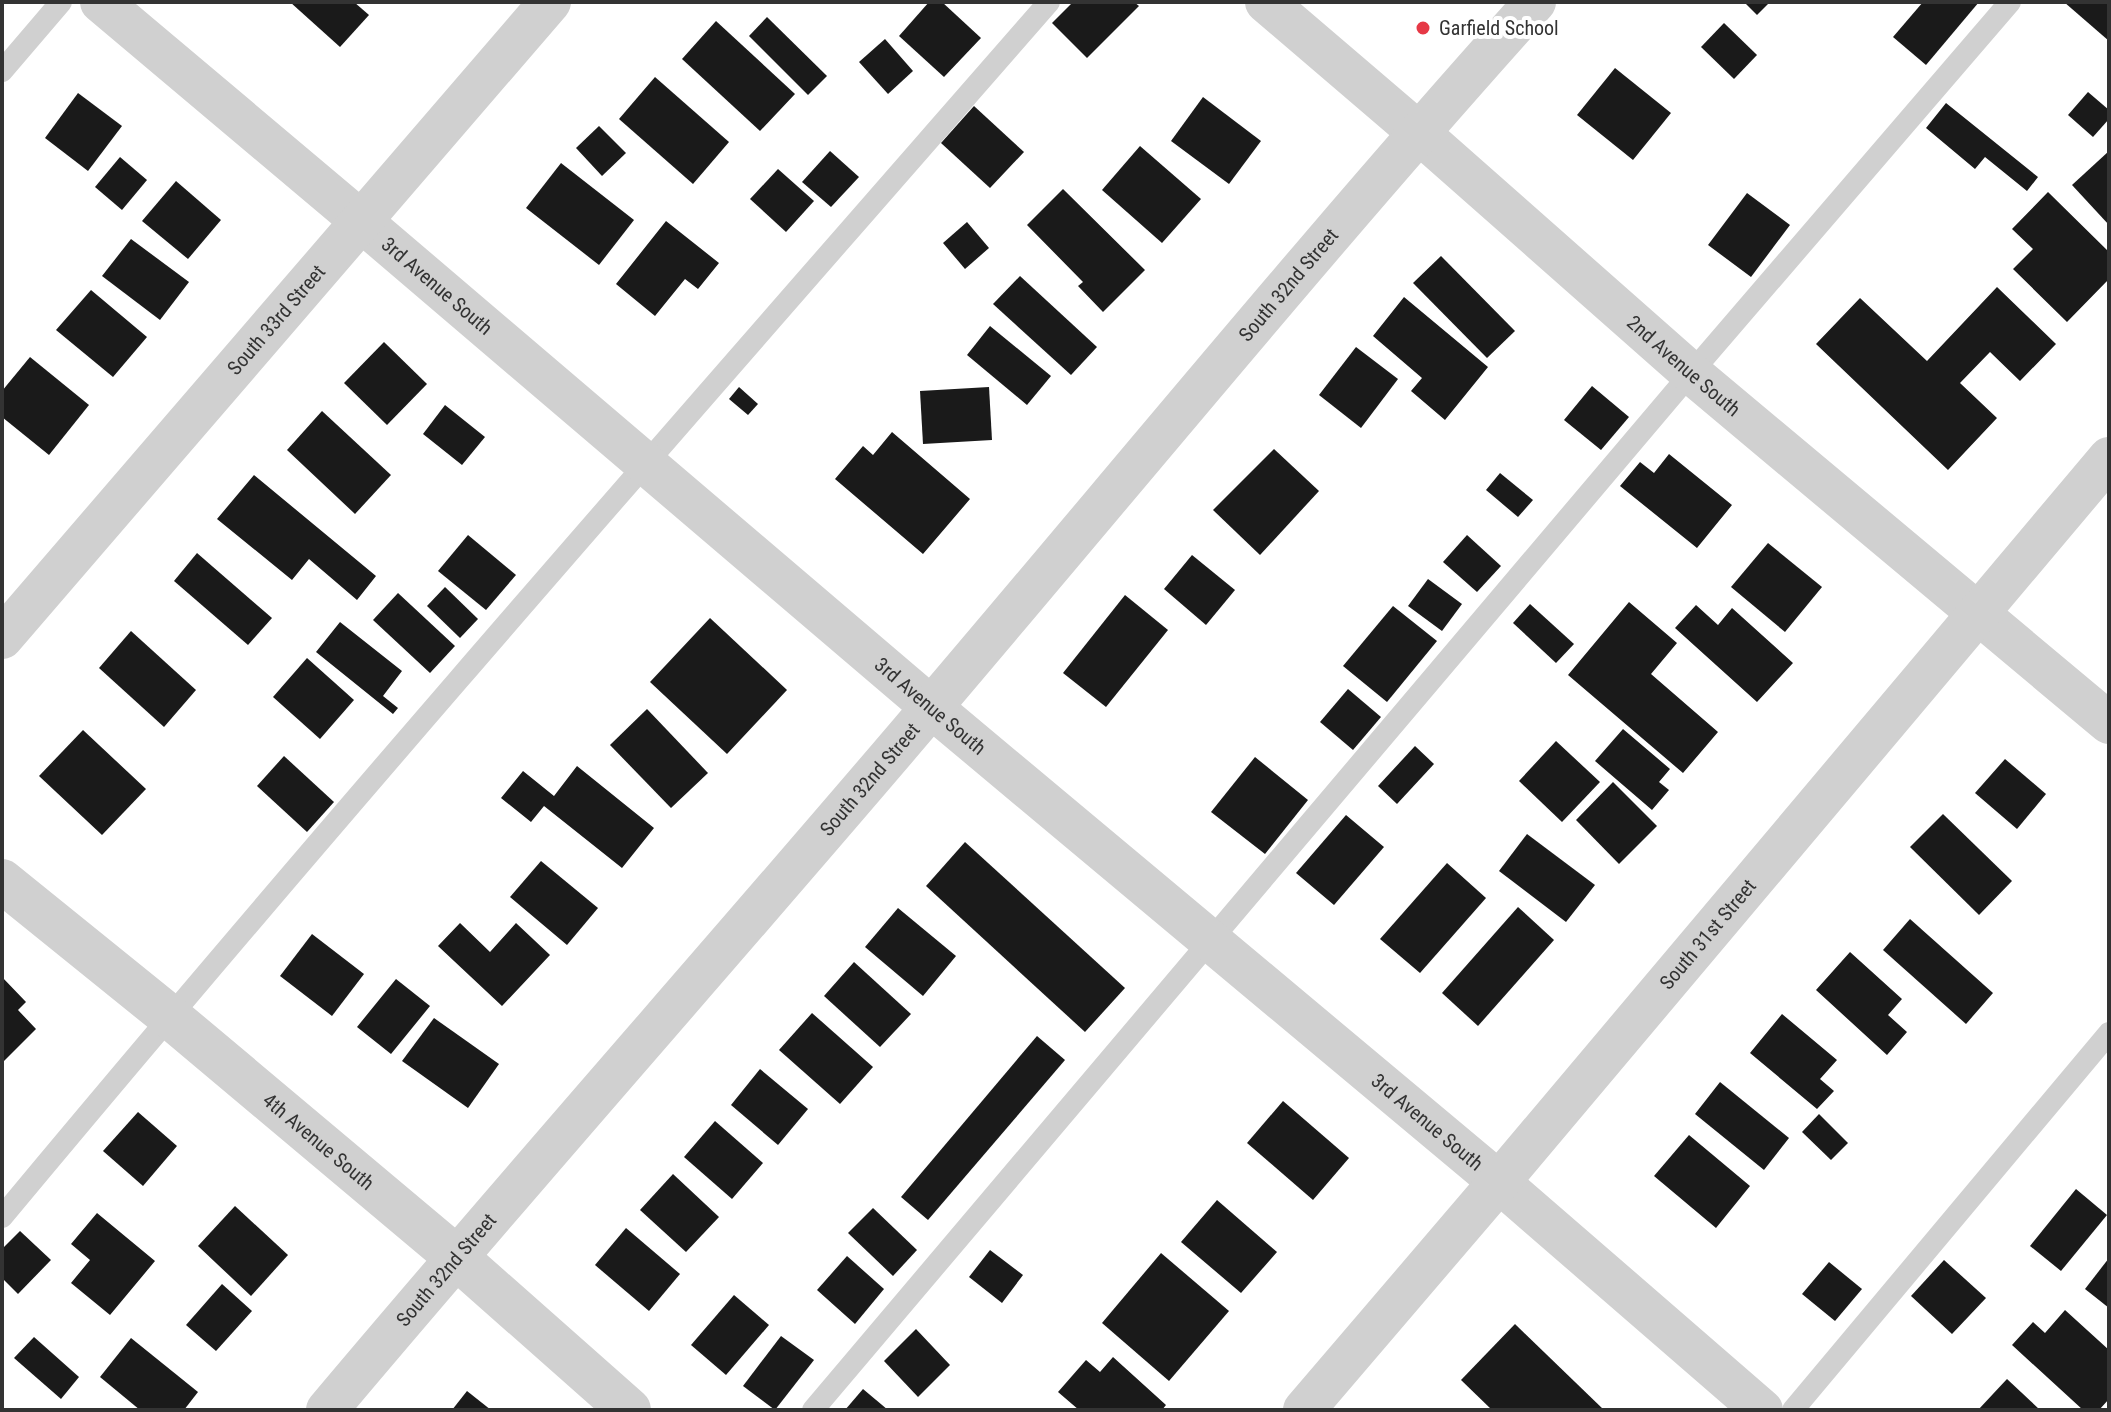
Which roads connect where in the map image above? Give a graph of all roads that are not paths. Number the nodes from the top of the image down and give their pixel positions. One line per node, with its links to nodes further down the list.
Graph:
1 (61, 2): 8 (lane)
2 (101, 2): 10 (street, 3rd Avenue South)
3 (550, 2): 10 (street, South 33rd Street)
4 (1049, 2): 13 (lane)
5 (1266, 2): 9 (street, 2nd Avenue South)
6 (1535, 2): 9 (street, South 32nd Street)
7 (2010, 2): 11 (lane)
8 (2, 71)
9 (1418, 132): 11 (street, 2nd Avenue South); 16 (street, South 32nd Street)
10 (361, 221): 13 (street, 3rd Avenue South); 15 (street, South 33rd Street)
11 (1691, 373): 14 (street, 2nd Avenue South); 19 (lane)
12 (2109, 458): 14 (street, South 31st Street)
13 (646, 463): 16 (street, 3rd Avenue South); 20 (lane)
14 (1979, 614): 17 (street, 2nd Avenue South); 22 (street, South 31st Street)
15 (2, 638)
16 (931, 707): 19 (street, 3rd Avenue South); 24 (street, South 32nd Street)
17 (2109, 723)
18 (2, 881): 20 (street, 4th Avenue South)
19 (1212, 940): 22 (street, 3rd Avenue South); 27 (lane)
20 (169, 1016): 23 (lane); 24 (street, 4th Avenue South)
21 (2109, 1033): 30 (lane)
22 (1499, 1182): 28 (street, South 31st Street); 29 (street, 3rd Avenue South)
23 (2, 1217)
24 (456, 1257): 25 (street, South 32nd Street); 26 (street, 4th Avenue South)
25 (327, 1410)
26 (629, 1410)
27 (813, 1410)
28 (1304, 1410)
29 (1762, 1410)
30 (1793, 1410)

